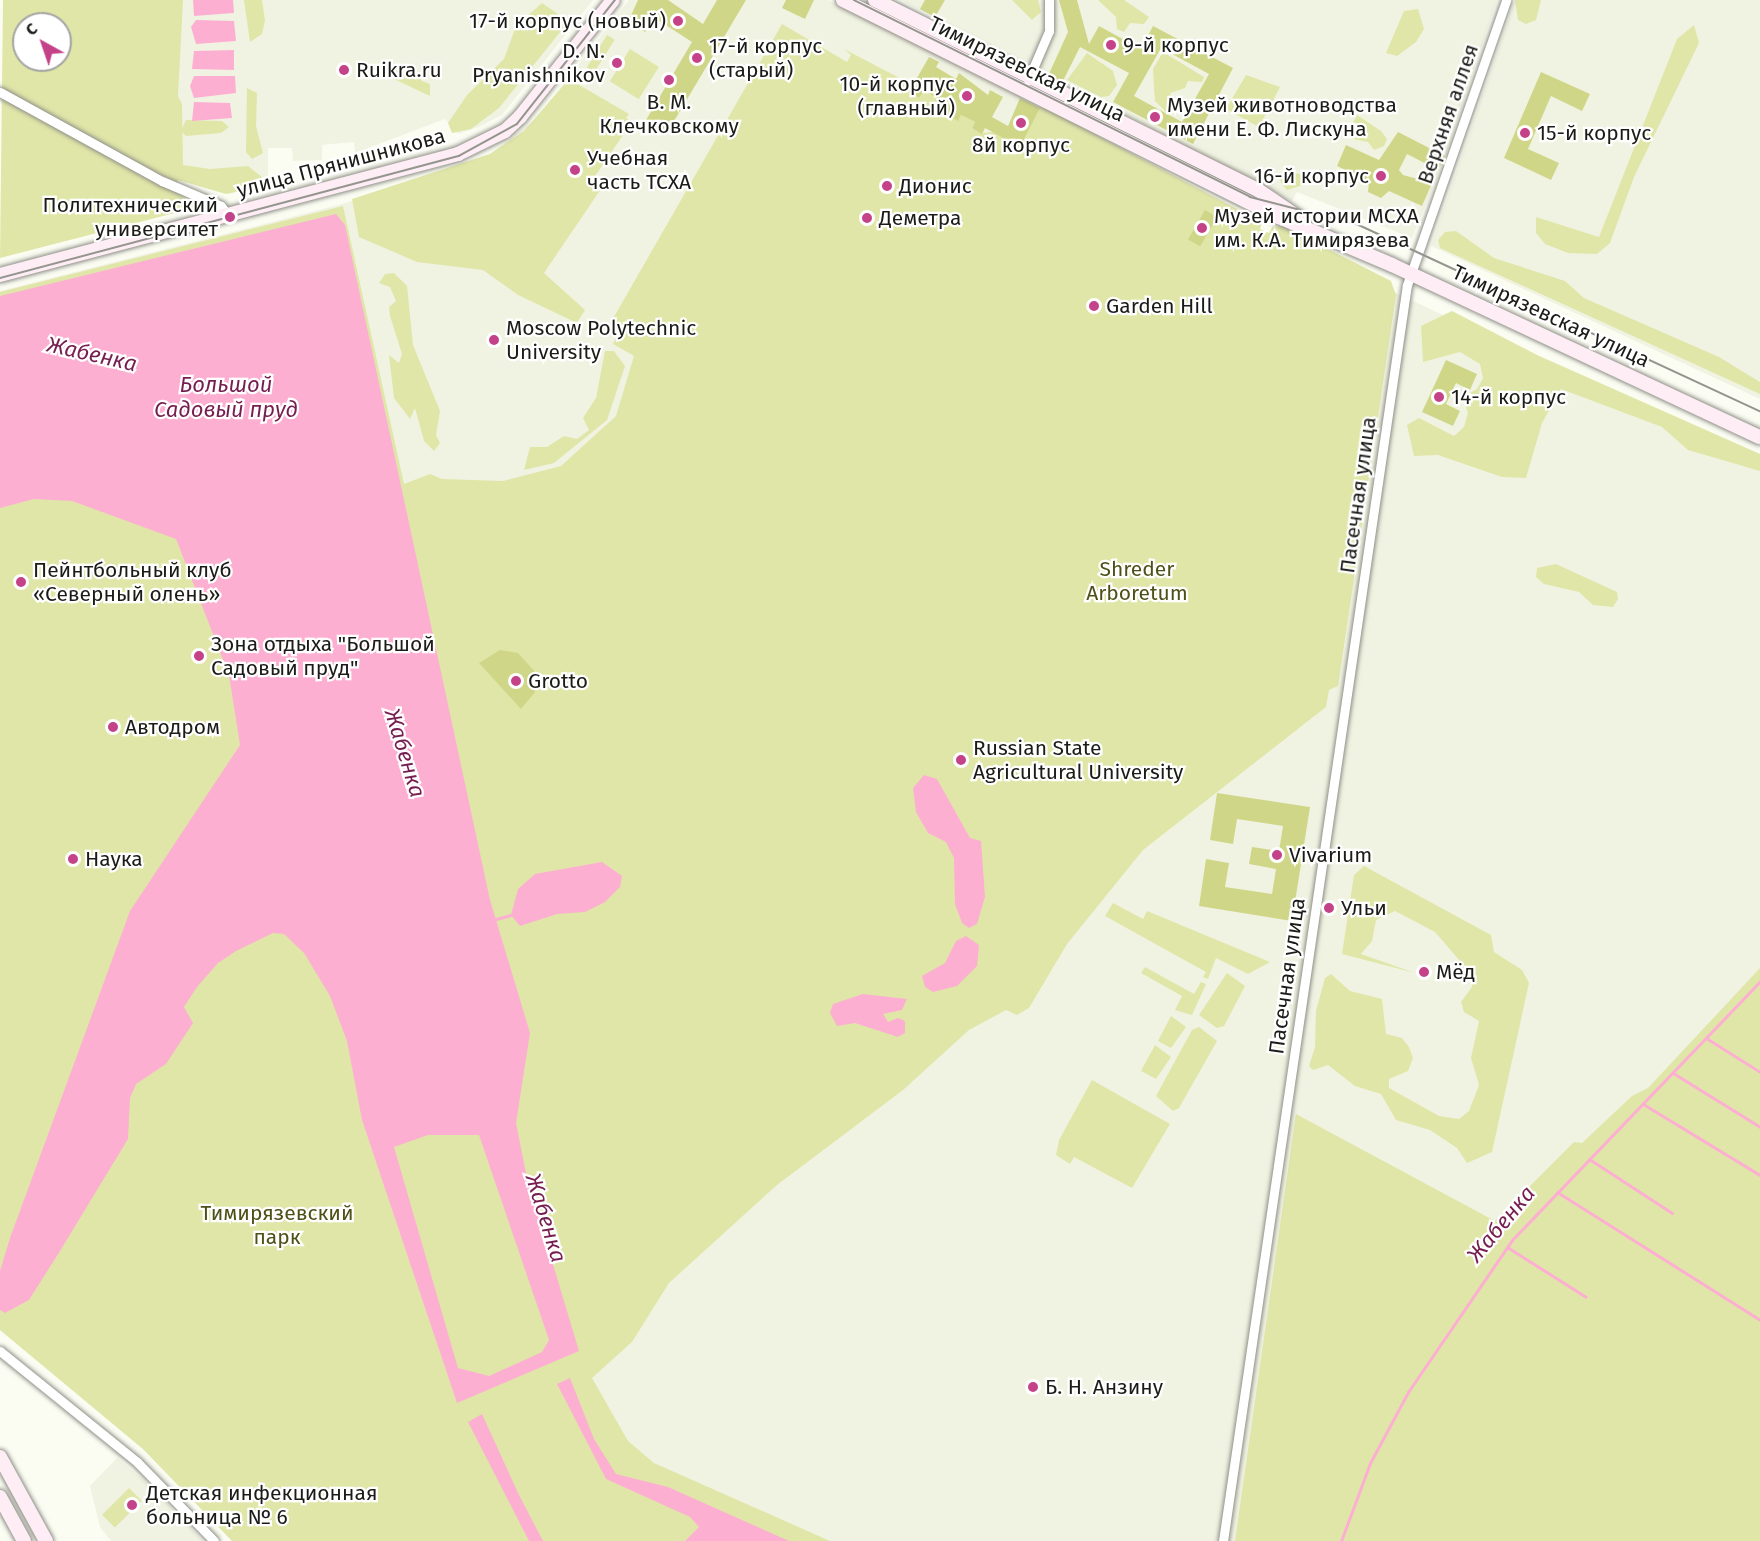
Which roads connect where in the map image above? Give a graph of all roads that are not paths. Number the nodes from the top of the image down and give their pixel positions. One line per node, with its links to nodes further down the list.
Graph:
1 (613, 0): 9 (main road, улица Прянишникова)
2 (843, 0): 7 (main road, Тимирязевская улица)
3 (875, 0): 6 (main road, Тимирязевская улица)
4 (1049, 0): 6 (street)
5 (1506, 0): 11 (street, Верхняя аллея)
6 (1029, 77): 7 (street); 10 (main road, Тимирязевская улица)
7 (1023, 90): 10 (main road, Тимирязевская улица)
8 (0, 92): 9 (street, улица Прянишникова)
9 (228, 215): 12 (main road, улица Прянишникова)
10 (1323, 234): 11 (main road, Тимирязевская улица)
11 (1411, 273): 13 (main road, Тимирязевская улица); 20 (street, Пасечная улица)
12 (0, 275)
13 (1760, 437)
14 (0, 1351): 19 (street)
15 (0, 1457): 18 (main road)
16 (0, 1497): 17 (main road)
17 (24, 1541)
18 (46, 1541)
19 (214, 1541)
20 (1222, 1541)

